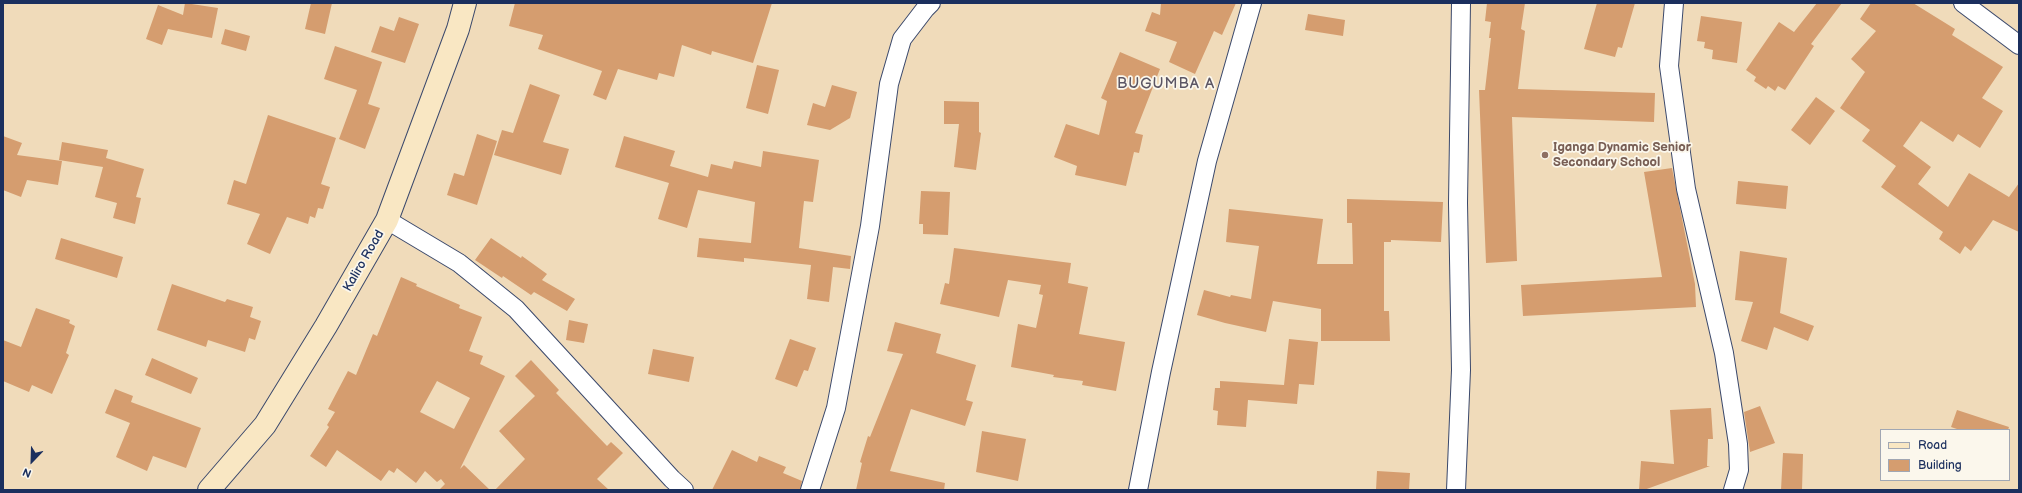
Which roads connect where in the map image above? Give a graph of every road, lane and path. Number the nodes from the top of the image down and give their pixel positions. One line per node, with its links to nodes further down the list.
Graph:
1 (465, 3): 8 (main road, Kaliro Road)
2 (931, 3): 11 (street)
3 (1252, 3): 12 (street)
4 (1461, 3): 13 (street)
5 (1674, 3): 14 (street)
6 (1962, 3): 7 (street)
7 (2019, 45)
8 (387, 220): 9 (main road, Kaliro Road); 10 (street)
9 (209, 490)
10 (684, 490)
11 (810, 490)
12 (1138, 490)
13 (1456, 490)
14 (1733, 490)

